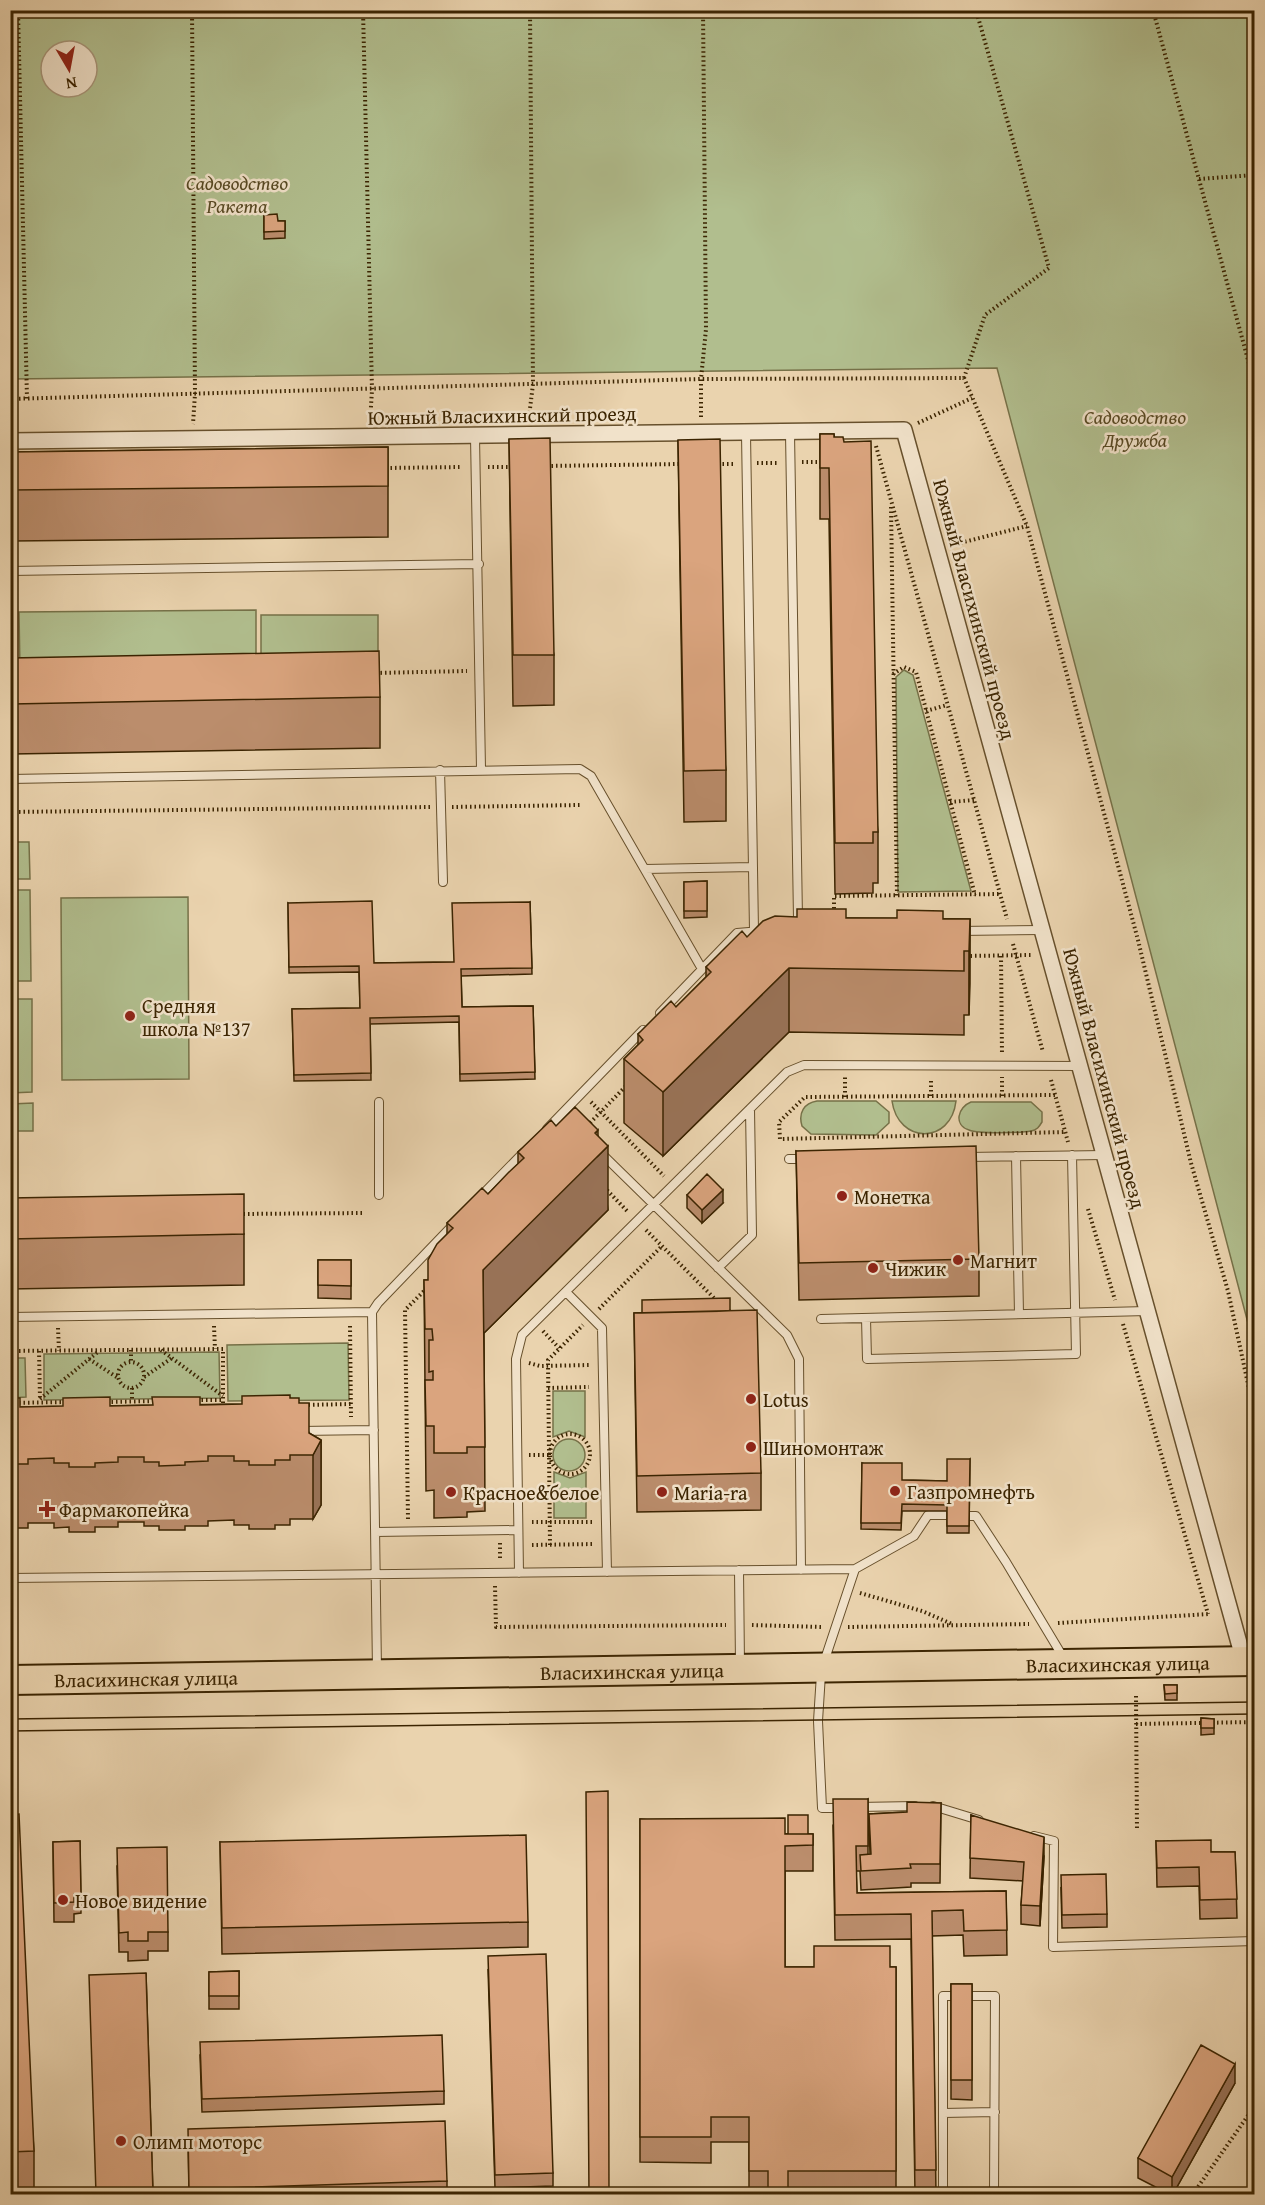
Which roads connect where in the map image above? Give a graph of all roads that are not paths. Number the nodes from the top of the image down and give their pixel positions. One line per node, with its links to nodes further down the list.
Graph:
1 (790, 433): 2 (street, Южный Власихинский проезд); 13 (street, Южный Власихинский проезд); 16 (lane)
2 (746, 434): 3 (street, Южный Власихинский проезд); 10 (lane)
3 (475, 436): 4 (street, Южный Власихинский проезд); 5 (lane)
4 (10, 441)
5 (478, 564): 6 (lane); 7 (lane)
6 (10, 571)
7 (481, 769): 8 (lane); 11 (lane)
8 (440, 770): 9 (lane); 12 (lane)
9 (10, 779)
10 (753, 867): 11 (lane); 14 (lane)
11 (645, 869): 18 (lane)
12 (443, 882)
13 (1042, 930): 17 (lane); 21 (street, Южный Власихинский проезд)
14 (754, 931): 15 (lane); 18 (lane)
15 (771, 931)
16 (798, 931)
17 (951, 931)
18 (702, 969): 19 (lane)
19 (654, 1019)
20 (646, 1027): 24 (lane)
21 (1080, 1066): 23 (lane); 30 (street, Южный Власихинский проезд)
22 (379, 1102): 35 (lane)
23 (750, 1109): 37 (lane); 39 (lane)
24 (561, 1114): 25 (lane); 26 (lane)
25 (580, 1133)
26 (538, 1137)
27 (530, 1146): 36 (lane)
28 (596, 1149): 37 (lane)
29 (1072, 1155): 30 (lane); 31 (lane); 43 (lane)
30 (1104, 1155): 41 (street, Южный Власихинский проезд)
31 (1016, 1156): 32 (lane); 44 (lane)
32 (956, 1157)
33 (813, 1159): 34 (lane)
34 (789, 1160)
35 (379, 1195)
36 (474, 1204)
37 (652, 1205): 39 (lane); 40 (lane)
38 (458, 1220): 42 (lane)
39 (718, 1268): 56 (lane)
40 (566, 1292): 52 (lane); 57 (lane)
41 (1147, 1311): 43 (lane); 61 (street, Южный Власихинский проезд)
42 (372, 1312): 45 (lane); 48 (lane)
43 (1075, 1312): 44 (lane); 46 (lane)
44 (1019, 1314): 46 (lane)
45 (10, 1317)
46 (866, 1318): 47 (lane)
47 (821, 1319)
48 (374, 1430): 49 (lane); 53 (lane)
49 (293, 1431)
50 (947, 1515): 54 (lane)
51 (970, 1516): 62 (lane)
52 (518, 1526): 53 (lane); 58 (lane)
53 (375, 1532): 59 (lane)
54 (855, 1569): 56 (lane); 63 (lane)
55 (739, 1570): 56 (lane); 57 (lane); 64 (lane)
56 (801, 1570)
57 (607, 1572): 58 (lane)
58 (519, 1573): 59 (lane)
59 (375, 1574): 60 (lane); 65 (lane)
60 (10, 1578)
61 (1249, 1661): 62 (highway, Власихинская улица)
62 (1067, 1664): 63 (highway, Власихинская улица)
63 (822, 1667): 64 (highway, Власихинская улица); 67 (lane)
64 (740, 1668): 65 (highway, Власихинская улица)
65 (377, 1675): 66 (highway, Власихинская улица)
66 (10, 1680)
67 (987, 1822)
68 (1020, 1832): 69 (lane)
69 (1254, 1941)
70 (995, 2112): 71 (lane); 71 (lane); 73 (lane)
71 (943, 2113): 72 (lane)
72 (943, 2194)
73 (994, 2194)

